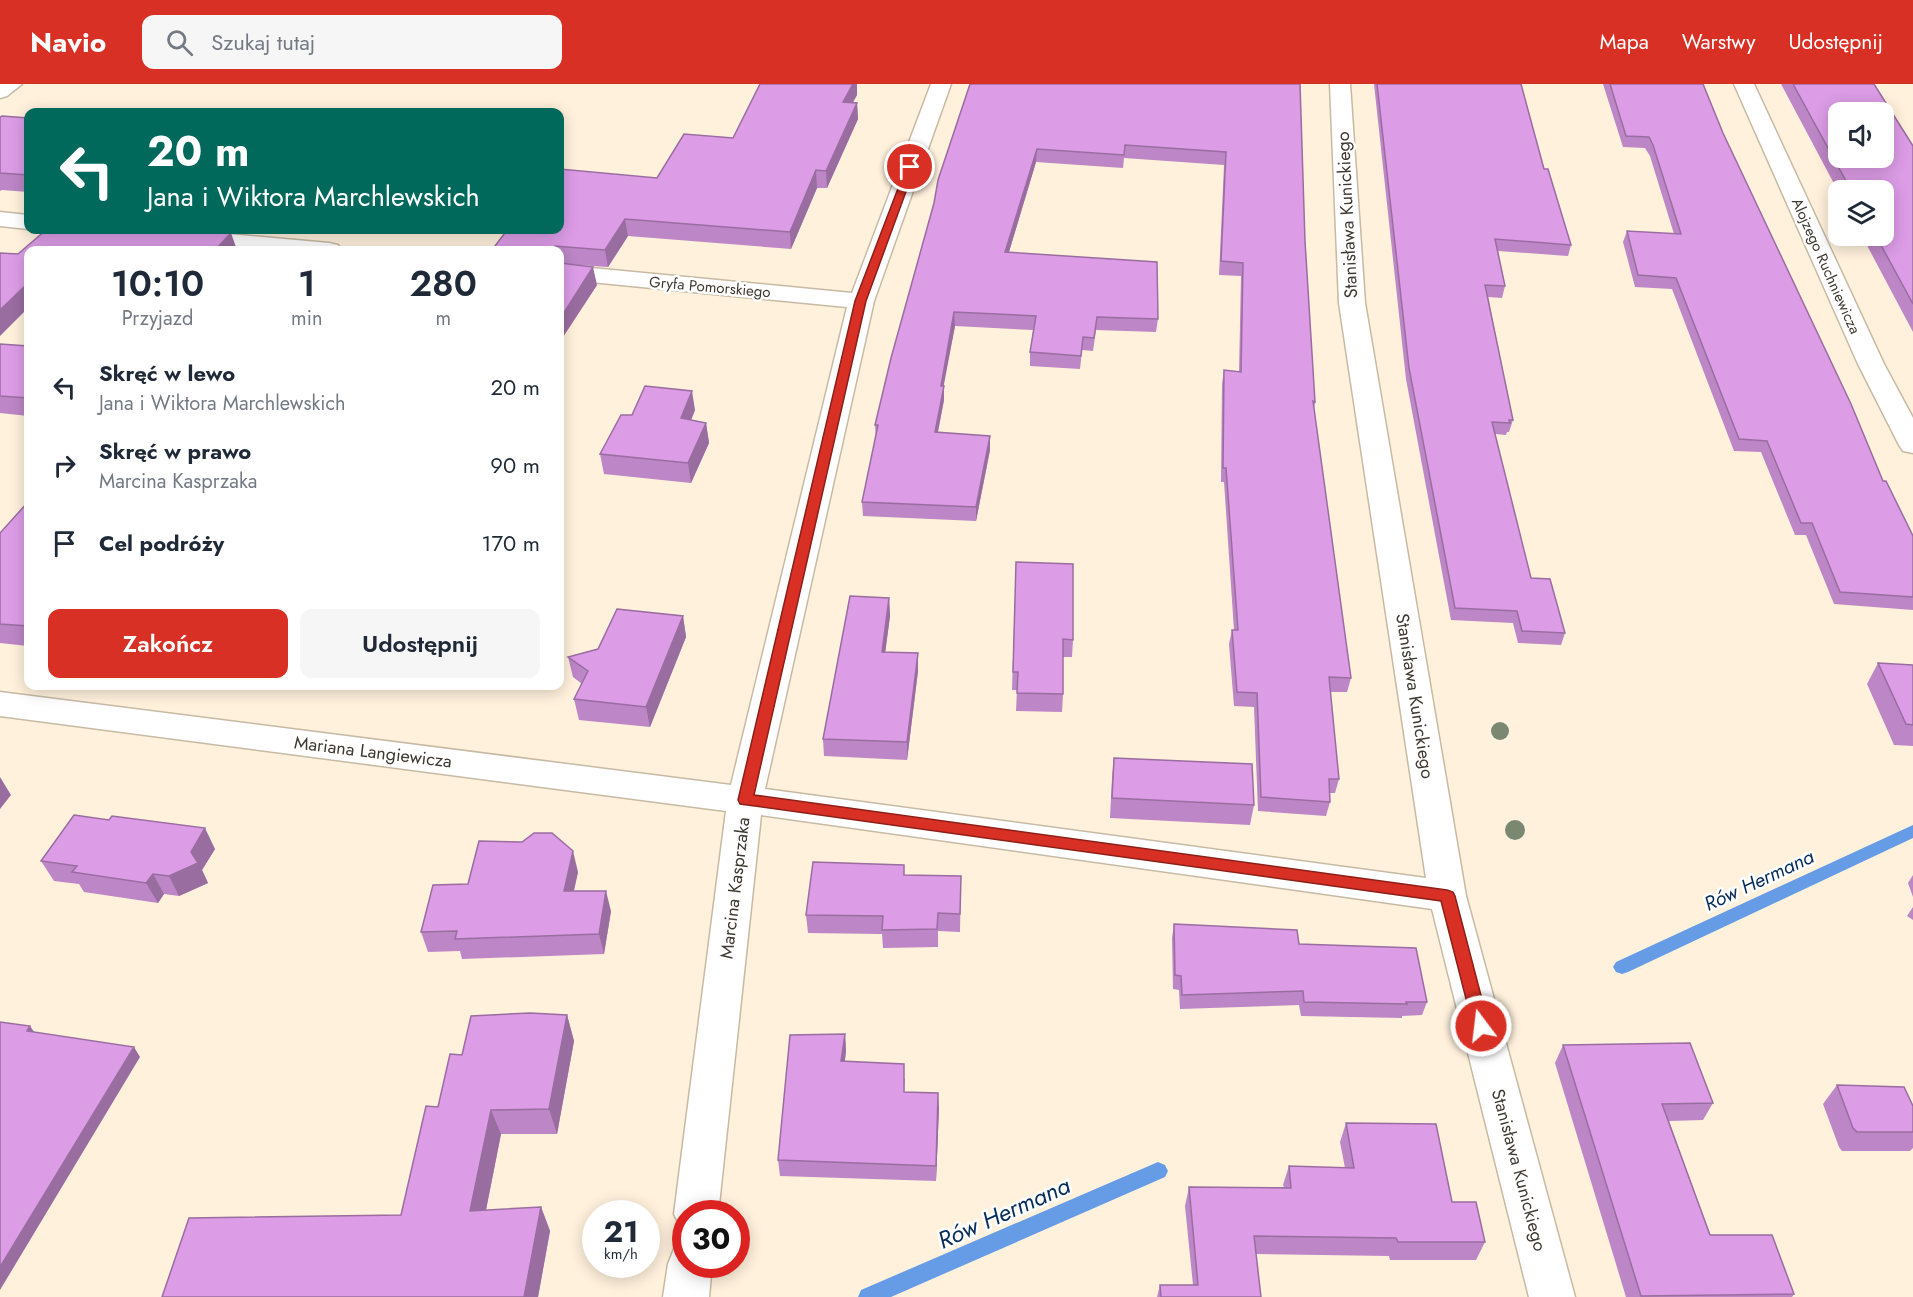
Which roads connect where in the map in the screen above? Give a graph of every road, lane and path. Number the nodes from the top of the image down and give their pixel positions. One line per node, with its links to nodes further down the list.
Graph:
1 (12, 84): 5 (street)
2 (941, 84): 11 (street, Marcina Kasprzaka)
3 (1340, 84): 15 (street, Stanisława Kunickiego)
4 (1744, 84): 12 (street, Alojzego Ruchniewicza)
5 (0, 92)
6 (0, 219): 7 (street)
7 (24, 222)
8 (152, 234): 9 (street)
9 (286, 246)
10 (564, 272): 11 (street, Gryfa Pomorskiego)
11 (861, 301): 14 (street, Marcina Kasprzaka)
12 (1913, 446)
13 (0, 704): 14 (street, Mariana Langiewicza)
14 (745, 800): 15 (street, Mariana Langiewicza); 16 (street, Marcina Kasprzaka)
15 (1447, 896): 19 (street, Stanisława Kunickiego)
16 (698, 1200)
17 (688, 1278): 18 (street)
18 (686, 1297)
19 (1552, 1297)

